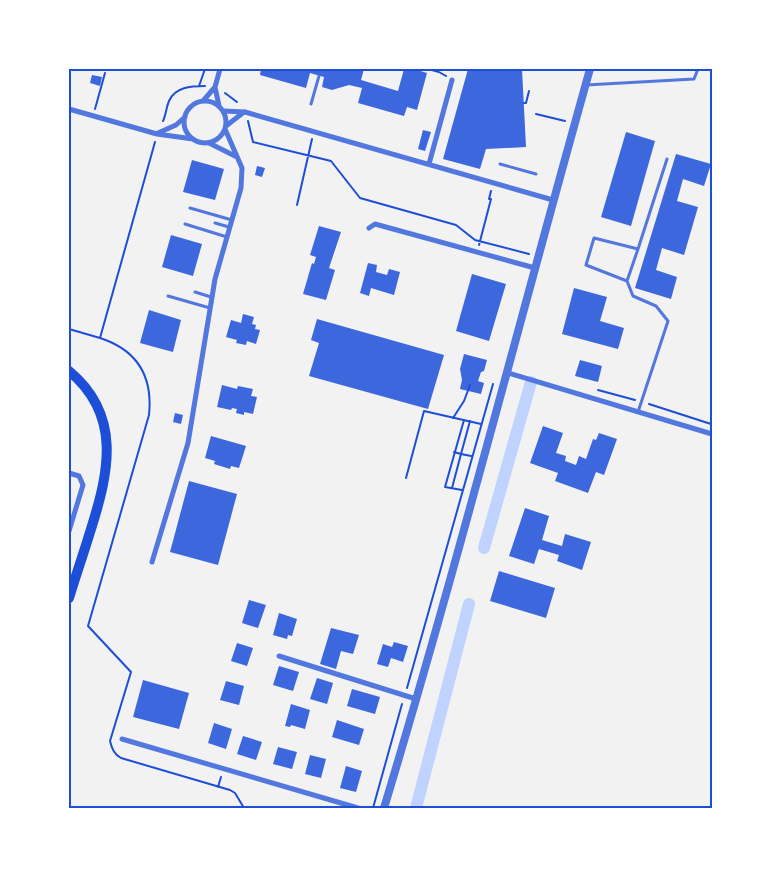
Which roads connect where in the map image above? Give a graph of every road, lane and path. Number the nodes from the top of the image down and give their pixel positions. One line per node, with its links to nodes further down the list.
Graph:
1 (204, 69): 10 (path)
2 (220, 69): 11 (street)
3 (428, 69): 8 (path)
4 (590, 69): 9 (street)
5 (698, 69): 9 (lane)
6 (105, 73): 21 (path)
7 (319, 76): 15 (lane)
8 (452, 80): 31 (street)
9 (586, 85): 35 (street)
10 (199, 86)
11 (215, 87): 13 (street); 16 (street)
12 (529, 91): 14 (path)
13 (203, 101): 16 (street); 22 (street)
14 (524, 103)
15 (310, 104)
16 (219, 106): 18 (street)
17 (69, 109): 21 (street)
18 (224, 111): 19 (street); 24 (street)
19 (244, 112): 24 (street); 25 (street)
20 (536, 114): 23 (path)
21 (93, 116): 26 (street)
22 (185, 116): 26 (street); 27 (street)
23 (565, 121)
24 (226, 128): 28 (street); 29 (street)
25 (313, 131): 31 (street); 36 (path)
26 (157, 134): 27 (street)
27 (193, 139): 28 (street)
28 (208, 142): 29 (street)
29 (235, 156): 38 (street)
30 (667, 159): 44 (lane)
31 (429, 164): 34 (street)
32 (500, 164): 33 (lane)
33 (536, 174)
34 (493, 182): 35 (street); 45 (path)
35 (553, 200): 46 (street)
36 (297, 205)
37 (190, 208): 38 (lane)
38 (232, 220): 41 (street)
39 (214, 223): 41 (lane)
40 (184, 224): 43 (lane)
41 (230, 227): 43 (street)
42 (369, 228): 45 (street)
43 (227, 237): 50 (street)
44 (638, 250): 47 (lane); 47 (lane)
45 (477, 252): 46 (street)
46 (535, 268): 55 (street)
47 (627, 281): 59 (lane)
48 (195, 292): 50 (lane)
49 (168, 296): 51 (lane)
50 (212, 297): 51 (street)
51 (210, 308): 75 (street)
52 (69, 329): 53 (path)
53 (100, 338)
54 (69, 371): 76 (highway)
55 (508, 373): 60 (street); 79 (street)
56 (494, 380): 64 (path)
57 (470, 385): 61 (path)
58 (595, 389): 59 (path)
59 (641, 402): 60 (lane); 65 (path)
60 (638, 412): 66 (street)
61 (453, 418): 62 (path); 71 (path)
62 (464, 420): 63 (path); 67 (path)
63 (470, 421): 64 (path); 68 (path)
64 (481, 424): 69 (path)
65 (712, 424)
66 (712, 434)
67 (454, 452): 68 (path); 72 (path)
68 (461, 454): 69 (path); 72 (path)
69 (472, 457): 73 (path)
70 (69, 473): 74 (street)
71 (406, 478)
72 (452, 488): 73 (path)
73 (462, 490): 78 (path)
74 (69, 531)
75 (152, 562)
76 (69, 598)
77 (279, 656): 78 (street)
78 (405, 696): 79 (street); 82 (path)
79 (416, 699): 83 (street)
80 (122, 739): 81 (street)
81 (358, 808)
82 (372, 808)
83 (384, 808)

